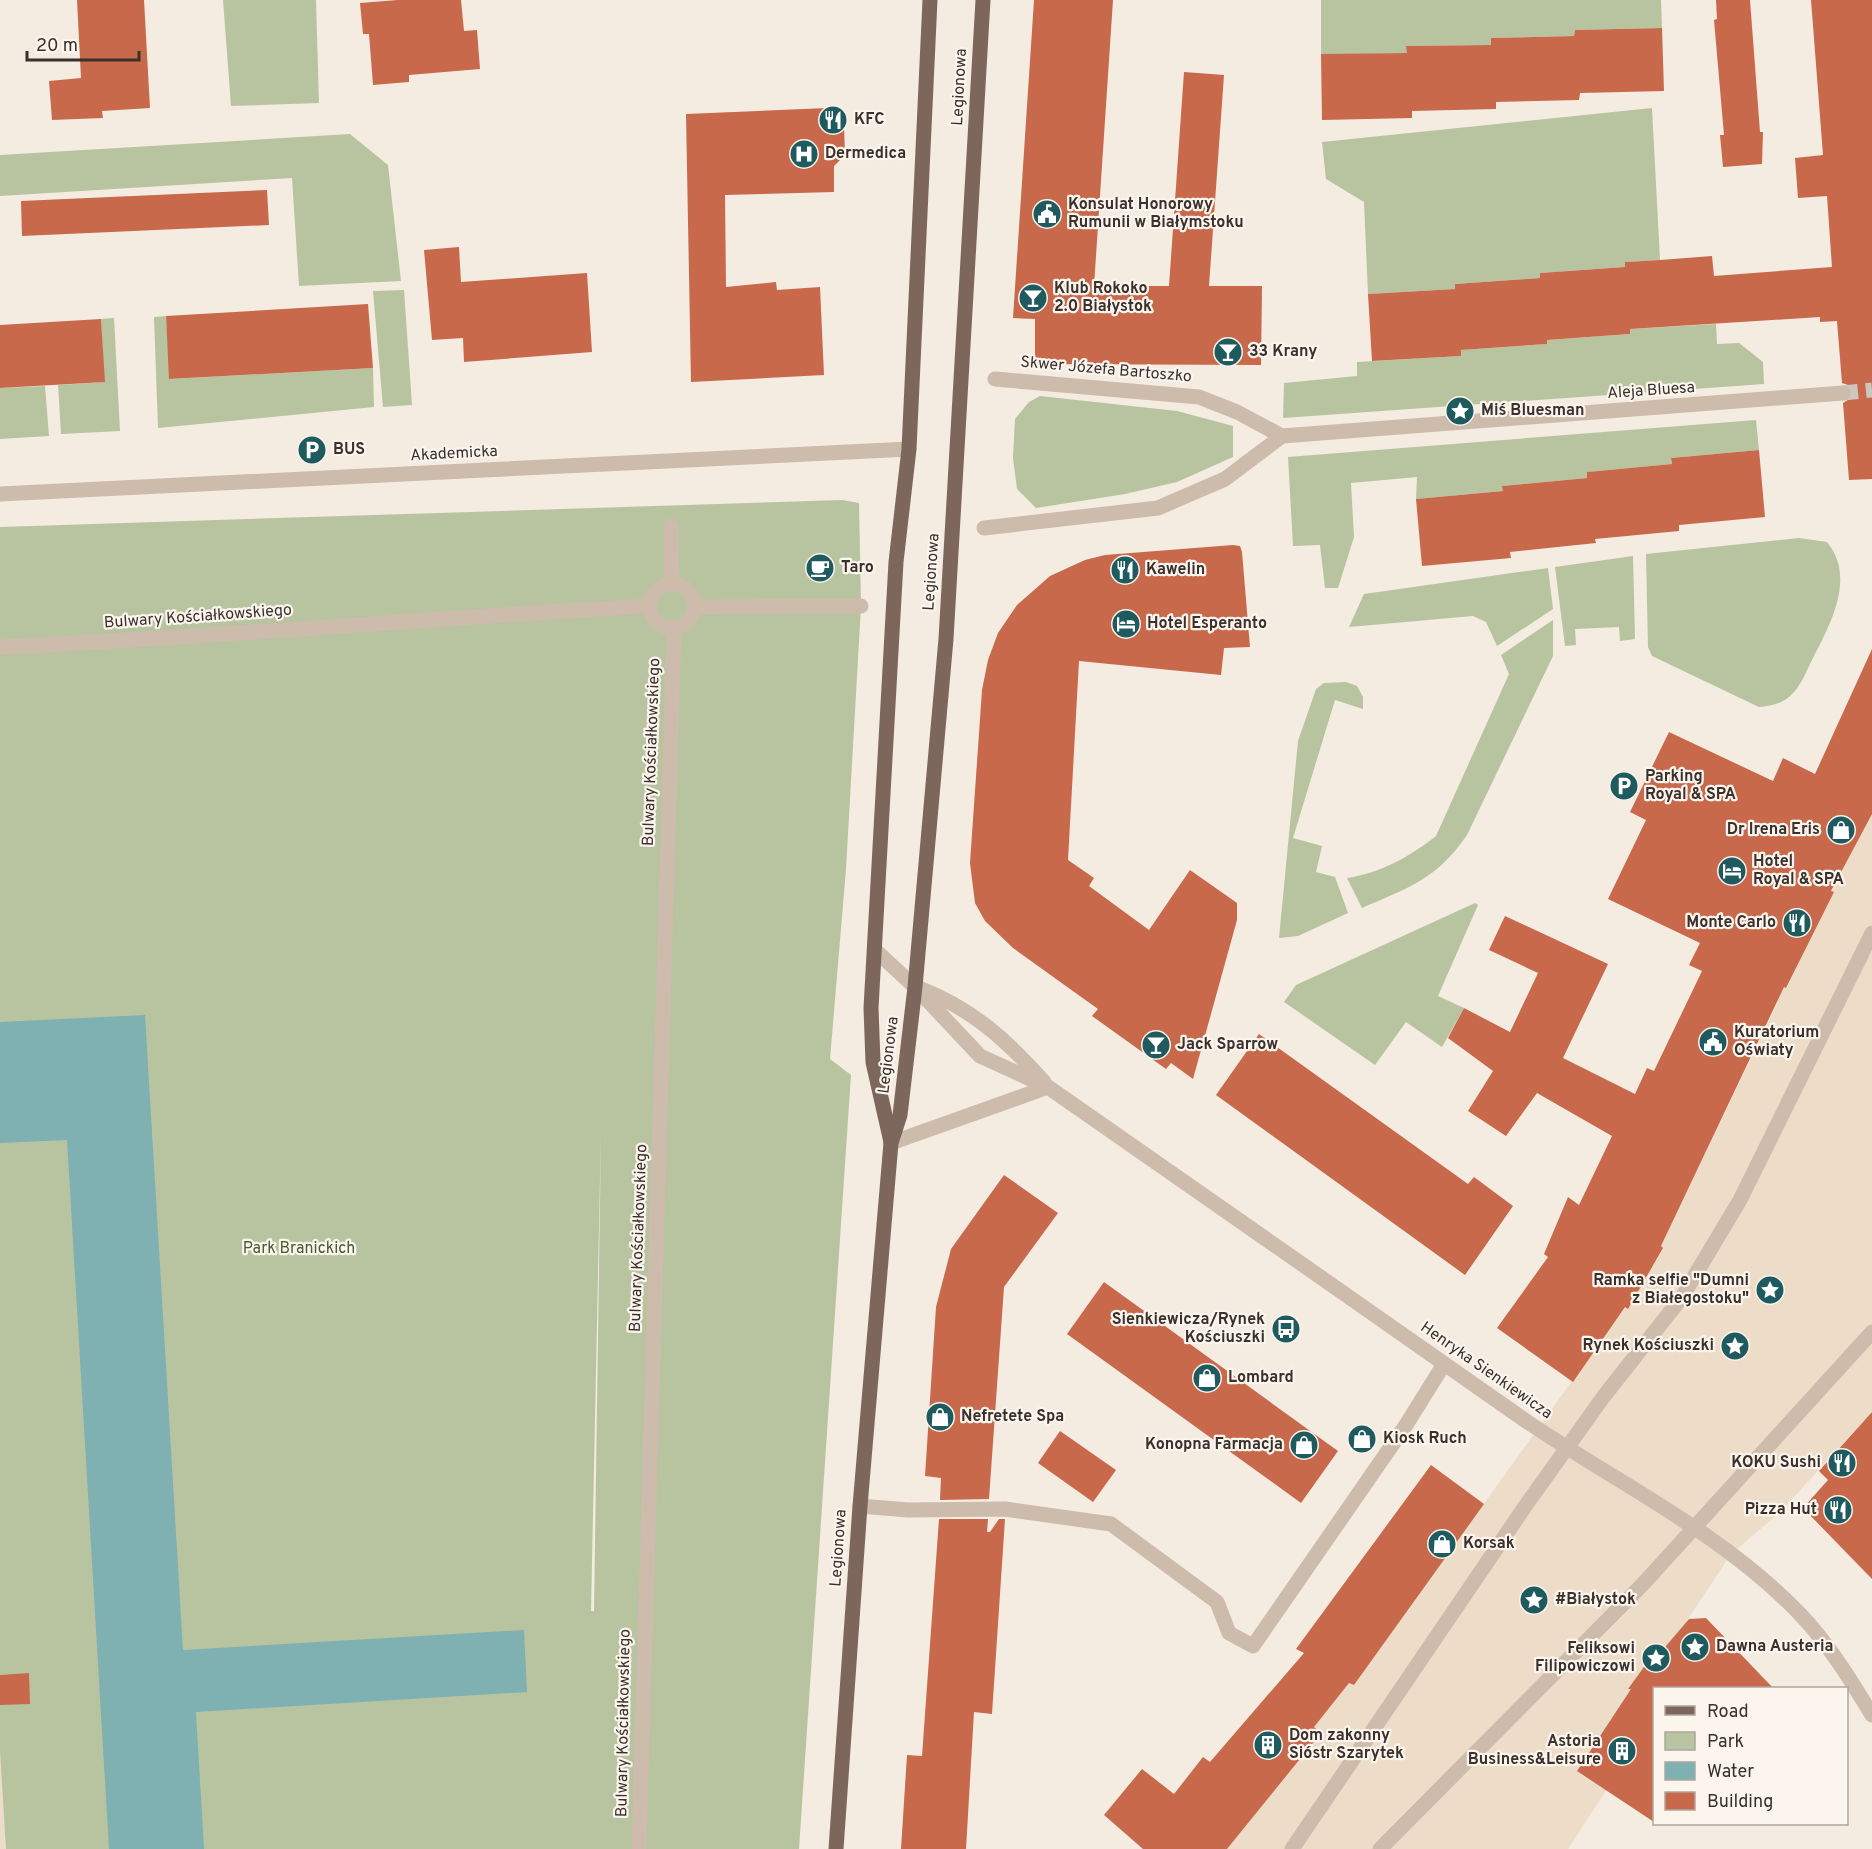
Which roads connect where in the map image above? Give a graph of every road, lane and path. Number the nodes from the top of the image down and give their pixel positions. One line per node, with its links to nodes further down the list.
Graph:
1 (930, 0): 6 (main road, Legionowa)
2 (983, 0): 19 (main road, Legionowa)
3 (995, 378): 5 (street, Skwer Józefa Bartoszko)
4 (1843, 393): 5 (street, Aleja Bluesa)
5 (1282, 436): 9 (street)
6 (909, 449): 7 (street, Akademicka); 17 (main road, Legionowa)
7 (0, 494)
8 (671, 526): 10 (street)
9 (984, 528)
10 (672, 584): 11 (street); 13 (street)
11 (650, 606): 14 (street); 15 (street, Bulwary Kościałkowskiego)
12 (861, 606): 13 (street)
13 (693, 607): 14 (street)
14 (674, 627): 28 (street, Bulwary Kościałkowskiego)
15 (0, 647)
16 (1872, 933): 18 (street)
17 (875, 950): 19 (street, Henryka Sienkiewicza); 21 (main road, Legionowa)
18 (1867, 959): 24 (street)
19 (915, 987): 20 (street, Henryka Sienkiewicza); 20 (street, Henryka Sienkiewicza); 21 (main road, Legionowa)
20 (1048, 1087): 21 (street); 23 (street, Henryka Sienkiewicza)
21 (891, 1143): 25 (main road, Legionowa)
22 (1872, 1332): 26 (street)
23 (1444, 1364): 24 (street, Henryka Sienkiewicza); 25 (street)
24 (1567, 1447): 26 (street, Henryka Sienkiewicza); 30 (street)
25 (860, 1506): 29 (main road, Legionowa)
26 (1694, 1528): 27 (street, Henryka Sienkiewicza); 31 (street)
27 (1872, 1715)
28 (639, 1849)
29 (836, 1849)
30 (1292, 1849)
31 (1380, 1849)

